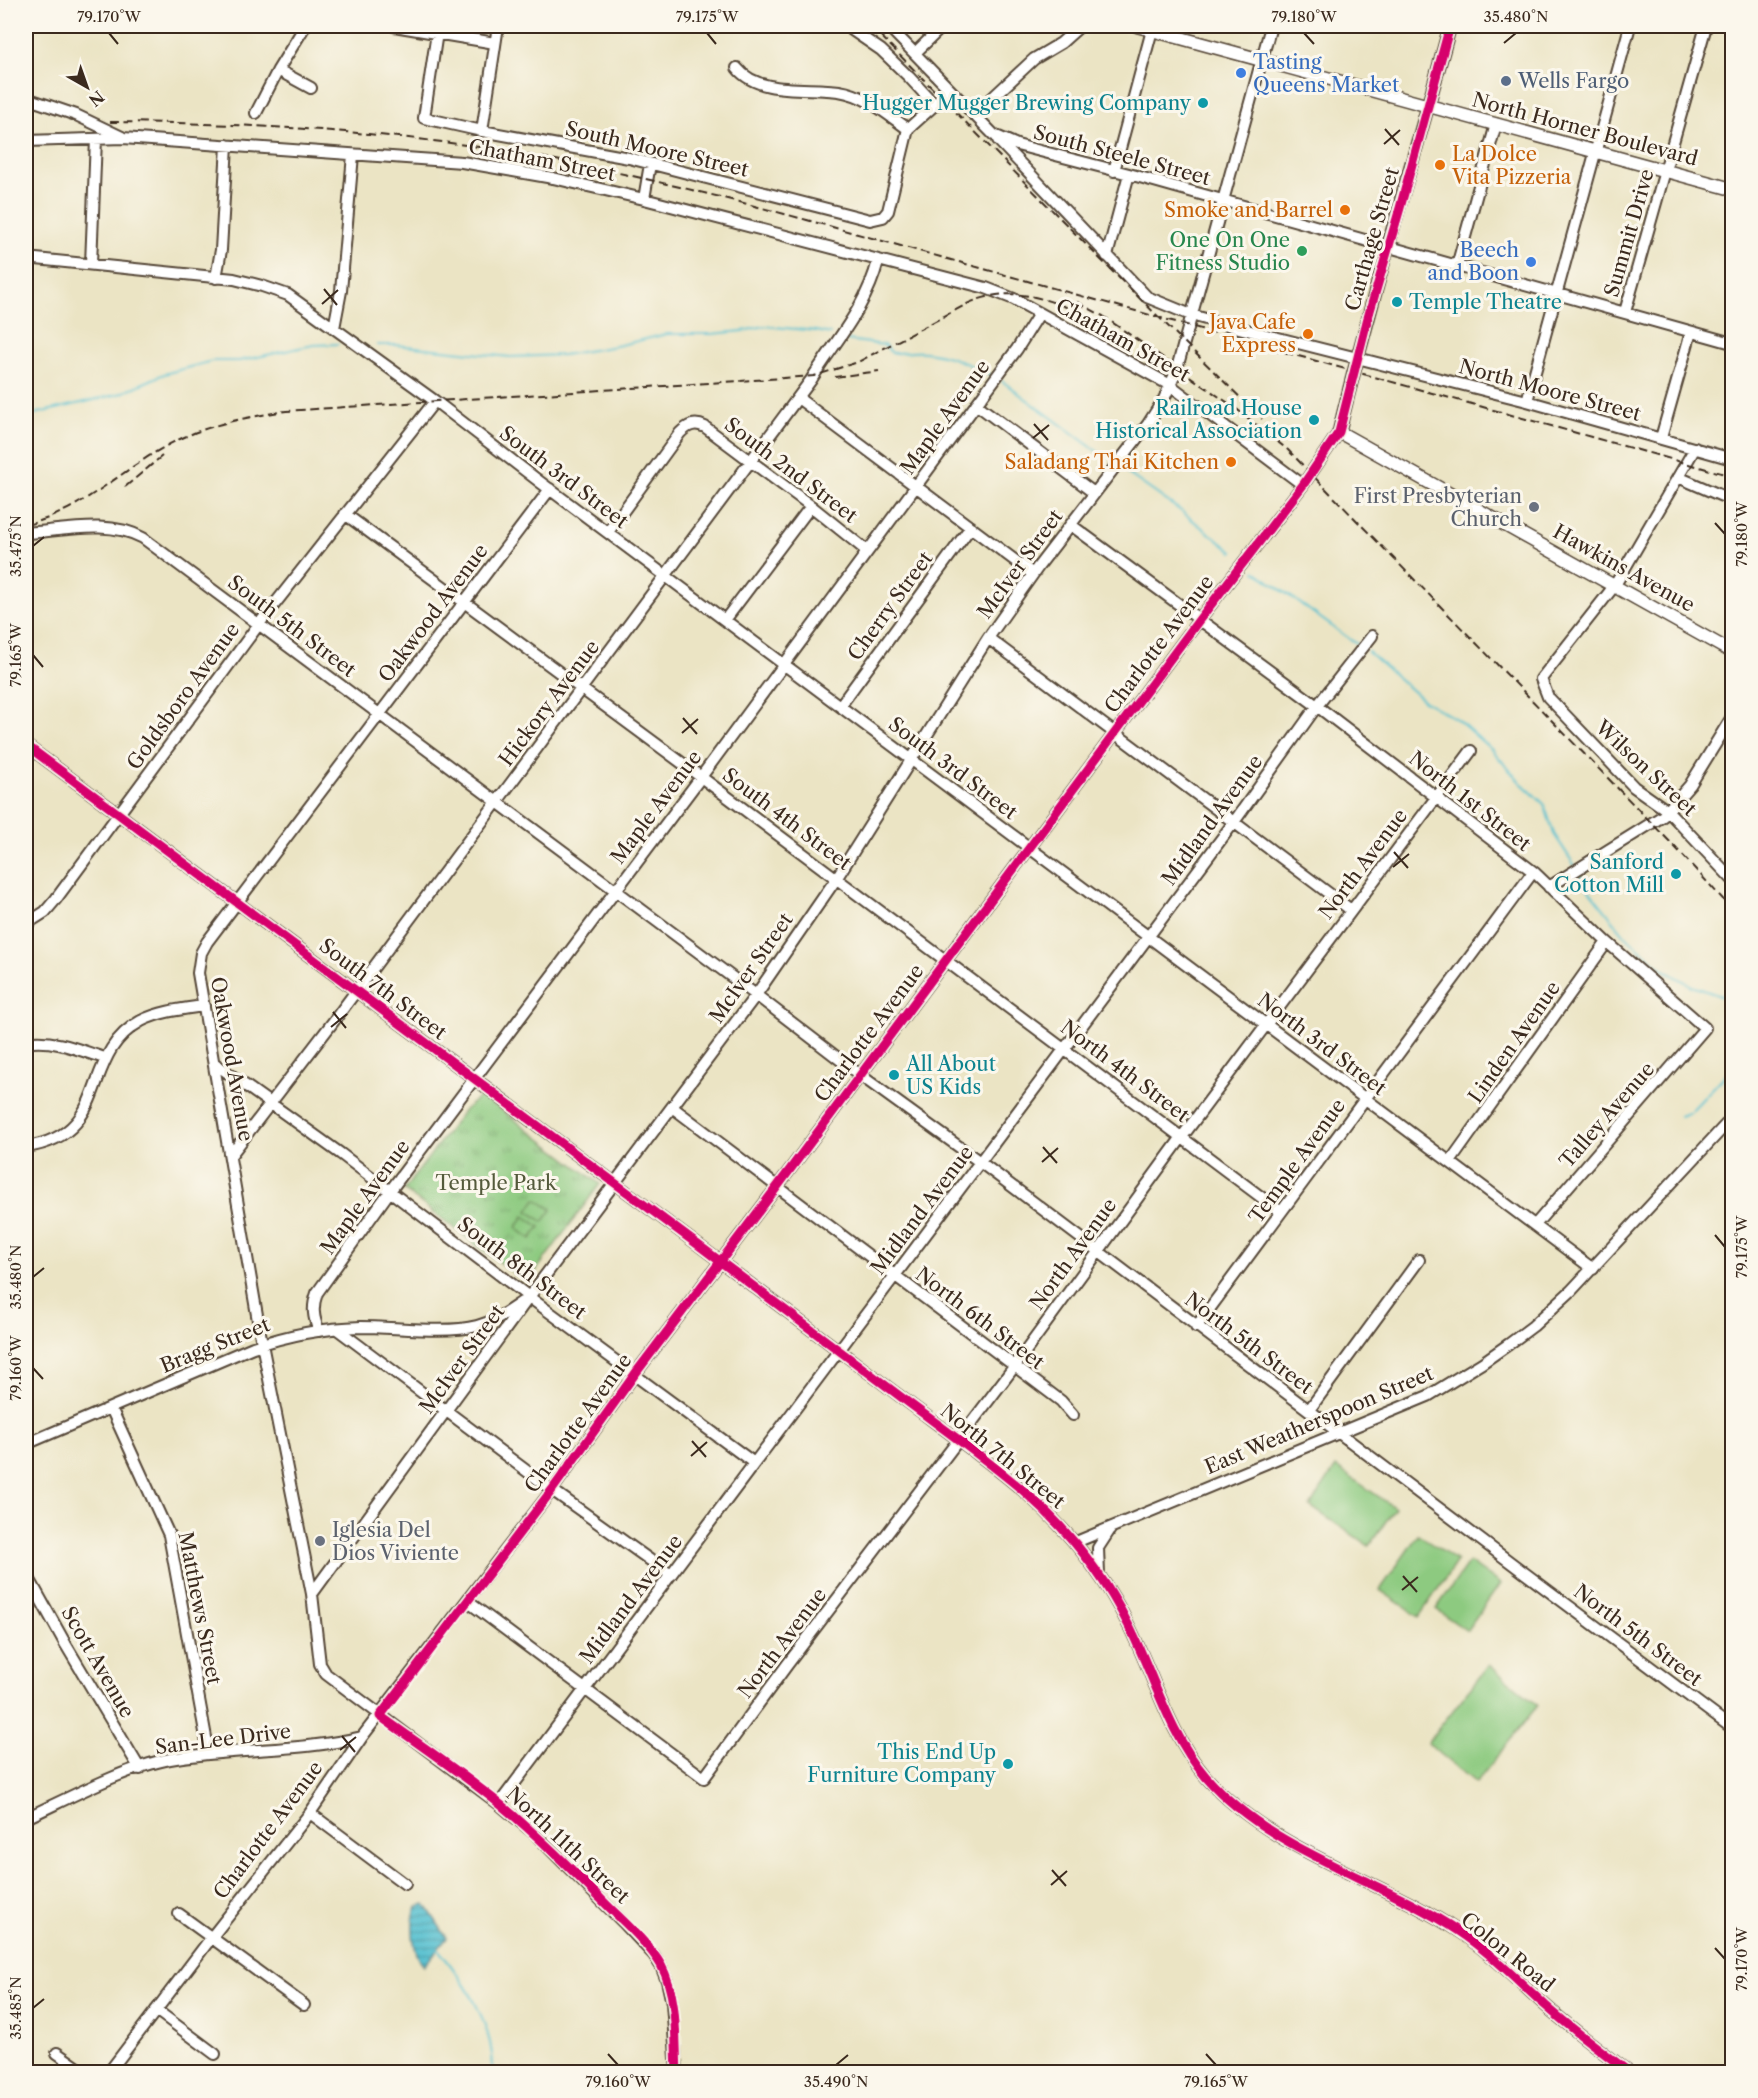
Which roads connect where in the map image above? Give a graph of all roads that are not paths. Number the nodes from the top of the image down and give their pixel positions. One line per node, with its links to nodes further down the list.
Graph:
1 (304, 26): 19 (street)
2 (394, 26): 13 (street)
3 (498, 26): 15 (street)
4 (846, 26): 23 (street)
5 (888, 26): 16 (street, South Steele Street)
6 (943, 26): 16 (street)
7 (1080, 26): 26 (street)
8 (1137, 26): 14 (main road, North Horner Boulevard)
9 (1271, 26): 17 (street, McIver Street)
10 (1450, 26): 24 (main road, Carthage Street)
11 (1630, 26): 35 (street)
12 (1706, 26): 38 (street, Summit Drive)
13 (437, 29): 15 (street); 29 (street, South Moore Street)
14 (1152, 30): 17 (main road, North Horner Boulevard); 39 (street)
15 (495, 43): 29 (street)
16 (915, 53): 21 (street, South Steele Street)
17 (1262, 61): 24 (main road, North Horner Boulevard); 43 (street, McIver Street)
18 (737, 68): 28 (street)
19 (278, 70): 20 (street); 25 (street)
20 (311, 88)
21 (950, 91): 23 (street); 26 (street, South Steele Street)
22 (26, 98): 31 (street)
23 (934, 104): 28 (street)
24 (1428, 107): 27 (main road, North Horner Boulevard); 44 (main road, Carthage Street)
25 (256, 113)
26 (974, 115): 30 (street, South Steele Street)
27 (1496, 124): 35 (main road, North Horner Boulevard); 49 (street)
28 (908, 129): 37 (street, South Moore Street)
29 (482, 131): 37 (street, South Moore Street)
30 (994, 135): 39 (street, South Steele Street); 45 (street)
31 (123, 138): 32 (street, Chatham Street); 34 (street, Chatham Street)
32 (96, 139): 33 (street, Chatham Street); 48 (street)
33 (26, 141)
34 (227, 145): 36 (street, Chatham Street); 50 (street)
35 (1596, 151): 38 (main road, North Horner Boulevard); 51 (street)
36 (353, 155): 42 (street, Chatham Street); 55 (street)
37 (650, 164): 42 (street)
38 (1665, 170): 41 (main road, North Horner Boulevard); 52 (street, Summit Drive)
39 (1114, 171): 40 (street, South Steele Street)
40 (1130, 174): 43 (street, South Steele Street); 45 (street)
41 (1732, 189)
42 (645, 199): 47 (street, Chatham Street)
43 (1223, 201): 44 (street, South Steele Street); 54 (street, McIver Street)
44 (1389, 246): 49 (street, South Steele Street); 58 (main road, Carthage Street)
45 (1107, 256): 54 (street)
46 (26, 258): 48 (street, South 3rd Street)
47 (878, 261): 53 (street, Chatham Street); 60 (street, Hickory Avenue)
48 (91, 264): 50 (street, South 3rd Street)
49 (1457, 266): 51 (street, South Steele Street)
50 (216, 278): 55 (street, South 3rd Street)
51 (1557, 294): 52 (street, South Steele Street); 62 (street)
52 (1625, 312): 56 (street, South Steele Street)
53 (1037, 313): 59 (street, Chatham Street); 63 (street, Maple Avenue)
54 (1191, 315): 58 (street); 59 (street, McIver Street)
55 (334, 328): 61 (street, South 3rd Street)
56 (1691, 332): 57 (street, South Steele Street); 65 (street)
57 (1732, 343)
58 (1356, 358): 62 (street, North Moore Street); 64 (main road, Charlotte Avenue)
59 (1170, 386): 70 (street, Chatham Street); 73 (street, McIver Street)
60 (798, 398): 68 (street, Hickory Avenue); 71 (street)
61 (435, 401): 72 (street, South 3rd Street); 76 (street, Goldsboro Avenue)
62 (1527, 401): 65 (street, North Moore Street)
63 (976, 404): 71 (street, Maple Avenue); 73 (street)
64 (1339, 432): 70 (street, Charlotte Avenue); 84 (main road, Hawkins Avenue)
65 (1661, 438): 66 (street, North Moore Street)
66 (1695, 448): 67 (street, North Moore Street); 69 (street)
67 (1732, 459)
68 (751, 462): 75 (street, South 2nd Street); 79 (street, South 2nd Street); 83 (street, Hickory Avenue)
69 (1678, 477): 74 (street); 84 (street)
70 (1303, 485): 87 (street, Charlotte Avenue)
71 (916, 486): 78 (street); 81 (street, Maple Avenue)
72 (550, 489): 79 (street, South 3rd Street); 85 (street, Oakwood Avenue)
73 (1094, 493): 77 (street, McIver Street)
74 (1722, 496)
75 (811, 506): 81 (street, South 2nd Street); 86 (street)
76 (345, 514): 85 (street, South 4th Street); 88 (street, Goldsboro Avenue)
77 (1071, 525): 82 (street, McIver Street); 87 (street, North 1st Street)
78 (970, 528): 82 (street); 94 (street, Cherry Street)
79 (608, 532): 83 (street, South 3rd Street)
80 (26, 533): 88 (street, South 5th Street)
81 (867, 551): 92 (street, Maple Avenue)
82 (1033, 574): 90 (street, McIver Street)
83 (666, 576): 86 (street, South 3rd Street); 93 (street, Hickory Avenue)
84 (1615, 585): 91 (main road, Hawkins Avenue); 105 (street, Wilson Street)
85 (464, 601): 93 (street, South 4th Street); 96 (street, Oakwood Avenue)
86 (725, 620): 92 (street, South 3rd Street)
87 (1199, 620): 95 (street, North 1st Street); 98 (street, Charlotte Avenue)
88 (259, 624): 96 (street, South 5th Street); 106 (street, Goldsboro Avenue)
89 (1372, 636): 95 (street, Midland Avenue)
90 (988, 638): 98 (street); 101 (street, McIver Street)
91 (1732, 652)
92 (784, 664): 94 (street, South 3rd Street); 102 (street, Maple Avenue)
93 (582, 689): 102 (street, South 4th Street); 104 (street, Hickory Avenue)
94 (840, 706): 101 (street, South 3rd Street)
95 (1317, 706): 103 (street, North 1st Street); 107 (street, Midland Avenue)
96 (380, 715): 104 (street, South 5th Street); 114 (street, Oakwood Avenue)
97 (1732, 717): 105 (street)
98 (1115, 733): 107 (street); 108 (street, Charlotte Avenue)
99 (26, 745): 106 (street, South 7th Street)
100 (1471, 751): 103 (street, North Avenue)
101 (912, 759): 108 (street, South 3rd Street); 110 (street, McIver Street)
102 (701, 777): 110 (street, South 4th Street); 113 (street, Maple Avenue)
103 (1436, 797): 109 (street, North 1st Street); 115 (street, North Avenue)
104 (497, 802): 113 (street, South 5th Street); 120 (street, Hickory Avenue)
105 (1668, 811): 111 (street, Wilson Street); 112 (street)
106 (119, 815): 114 (street, South 7th Street); 116 (street, Goldsboro Avenue)
107 (1234, 822): 115 (street); 117 (street, Midland Avenue)
108 (1030, 848): 117 (street, North 3rd Street); 119 (street, Charlotte Avenue)
109 (1533, 872): 112 (street, North 1st Street); 131 (street, Temple Avenue)
110 (836, 879): 119 (street, South 4th Street); 121 (street, McIver Street)
111 (1732, 879)
112 (1550, 887): 118 (street, North 1st Street)
113 (615, 891): 121 (street, South 5th Street); 130 (street, Maple Avenue)
114 (237, 903): 120 (street, South 7th Street); 122 (street, Oakwood Avenue)
115 (1351, 910): 123 (street, North Avenue)
116 (26, 924)
117 (1149, 936): 123 (street, North 3rd Street); 126 (street, Midland Avenue)
118 (1606, 942): 124 (street, North 1st Street); 139 (street, Linden Avenue)
119 (946, 961): 126 (street, North 4th Street); 129 (street, Charlotte Avenue)
120 (355, 991): 130 (street, South 7th Street); 132 (street, Hickory Avenue)
121 (756, 994): 129 (street, South 5th Street); 133 (street, McIver Street)
122 (204, 1006): 127 (street); 128 (street, Oakwood Avenue)
123 (1266, 1024): 131 (street, North 3rd Street); 135 (street, North Avenue)
124 (1705, 1028): 144 (street, Talley Avenue)
125 (26, 1043): 127 (street)
126 (1064, 1049): 135 (street, North 4th Street); 138 (street, Midland Avenue)
127 (105, 1058): 136 (street)
128 (214, 1063): 132 (street, South 8th Street); 137 (street, Oakwood Avenue)
129 (860, 1075): 138 (street, North 5th Street); 141 (street, Charlotte Avenue)
130 (475, 1079): 140 (street, South 7th Street); 142 (street, Maple Avenue)
131 (1365, 1099): 139 (street, North 3rd Street); 143 (street, Temple Avenue)
132 (271, 1105): 137 (street, Hickory Avenue); 142 (street, South 8th Street)
133 (672, 1107): 140 (street, McIver Street); 141 (street, North 6th Street)
134 (1732, 1118): 148 (street, East Weatherspoon Street)
135 (1182, 1137): 143 (street, North 4th Street); 145 (street, North Avenue)
136 (26, 1148)
137 (230, 1156): 154 (street, Oakwood Avenue)
138 (980, 1162): 145 (street, North 5th Street); 149 (street, Midland Avenue)
139 (1450, 1162): 144 (street, North 3rd Street)
140 (615, 1183): 147 (street, South 7th Street); 150 (street, McIver Street)
141 (777, 1187): 147 (street, Charlotte Avenue); 149 (street, North 6th Street)
142 (390, 1191): 150 (street, South 8th Street); 153 (street, Maple Avenue)
143 (1281, 1212): 151 (street, Temple Avenue)
144 (1535, 1225): 148 (street, North 3rd Street)
145 (1097, 1252): 151 (street, North 5th Street); 156 (street, North Avenue)
146 (1419, 1260): 159 (street)
147 (720, 1262): 155 (street, North 7th Street); 157 (street, Charlotte Avenue)
148 (1593, 1269): 162 (street, East Weatherspoon Street)
149 (895, 1276): 155 (street, Midland Avenue); 156 (street, North 6th Street)
150 (529, 1297): 152 (street, Bragg Street); 157 (street, South 8th Street); 160 (street, McIver Street)
151 (1196, 1327): 159 (street, North 5th Street)
152 (337, 1329): 153 (street, Bragg Street); 160 (street)
153 (319, 1331): 154 (street, Bragg Street)
154 (262, 1344): 158 (street, Bragg Street); 172 (street, Oakwood Avenue)
155 (839, 1350): 163 (street, North 7th Street); 165 (street, Midland Avenue)
156 (1014, 1366): 161 (street, North 6th Street); 163 (street, North Avenue)
157 (635, 1374): 165 (street, South 8th Street); 166 (street, Charlotte Avenue)
158 (111, 1408): 164 (street, Bragg Street); 178 (street, Matthews Street)
159 (1309, 1410): 162 (street, North 5th Street)
160 (447, 1411): 166 (street); 172 (street, McIver Street)
161 (1073, 1415)
162 (1339, 1432): 167 (street, East Weatherspoon Street); 176 (street, North 5th Street)
163 (958, 1439): 168 (street, North 7th Street); 174 (street, North Avenue)
164 (26, 1444)
165 (754, 1463): 170 (street, Midland Avenue)
166 (552, 1490): 170 (street); 173 (street, Charlotte Avenue)
167 (1112, 1527): 168 (street, East Weatherspoon Street); 171 (street)
168 (1076, 1542): 171 (street, North 7th Street)
169 (26, 1573): 179 (street, Scott Avenue)
170 (671, 1575): 174 (street, Midland Avenue)
171 (1099, 1575): 183 (street, North 7th Street)
172 (312, 1594): 175 (street, Oakwood Avenue)
173 (467, 1601): 174 (street); 175 (street, Charlotte Avenue)
174 (585, 1690): 180 (street, Midland Avenue)
175 (380, 1716): 177 (street, Charlotte Avenue); 180 (street, North 11th Street)
176 (1732, 1728)
177 (362, 1737): 178 (street, San-Lee Drive); 181 (street, Charlotte Avenue)
178 (209, 1754): 179 (street, San-Lee Drive)
179 (140, 1768): 182 (street, San-Lee Drive)
180 (499, 1804): 193 (street, North 11th Street)
181 (310, 1813): 184 (street); 186 (street, Charlotte Avenue)
182 (26, 1818)
183 (1354, 1874): 194 (street, Colon Road)
184 (405, 1884)
185 (179, 1914): 186 (street)
186 (211, 1938): 187 (street); 188 (street, Charlotte Avenue)
187 (304, 2005)
188 (156, 2010): 190 (street); 192 (street, Charlotte Avenue)
189 (57, 2053): 191 (street)
190 (215, 2054)
191 (84, 2073)
192 (110, 2073)
193 (677, 2073)
194 (1629, 2073)

